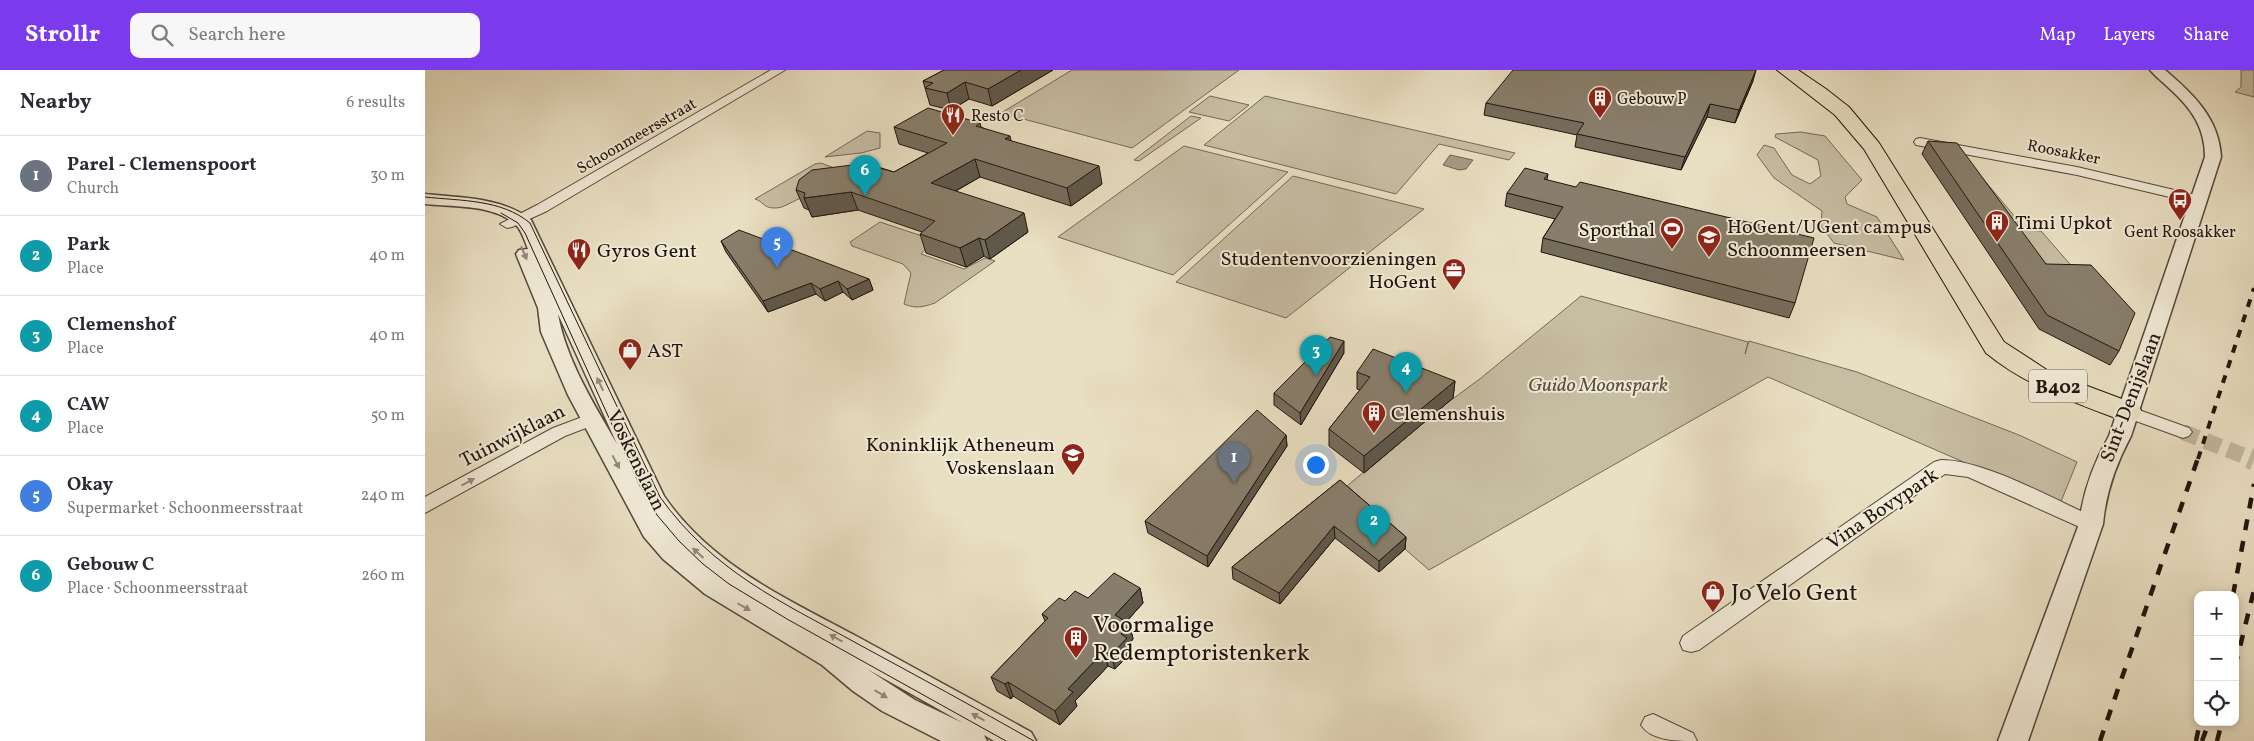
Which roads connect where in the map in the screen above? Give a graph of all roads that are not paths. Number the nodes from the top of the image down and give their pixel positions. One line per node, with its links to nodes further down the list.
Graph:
1 (779, 70): 8 (street, Schoonmeersstraat)
2 (1786, 70): 9 (main road, B402)
3 (2157, 70): 6 (street, Sint-Denijslaan)
4 (1920, 142): 6 (street, Roosakker)
5 (425, 199): 8 (street)
6 (2199, 200): 9 (street, Sint-Denijslaan)
7 (425, 206): 8 (street)
8 (513, 221): 10 (street, Voskenslaan, one-way to 10); 17 (street, Voskenslaan, one-way to 8)
9 (2127, 412): 11 (street); 13 (street, Sint-Denijslaan)
10 (593, 419): 12 (street, Tuinwijklaan, one-way to 10); 16 (street, Voskenslaan, one-way to 16)
11 (2183, 432)
12 (425, 506)
13 (2091, 524): 14 (street, Vina Bovypark); 19 (street, Sint-Denijslaan)
14 (1691, 643)
15 (1653, 725): 18 (street)
16 (972, 741)
17 (1021, 741)
18 (1685, 741)
19 (2013, 741)

